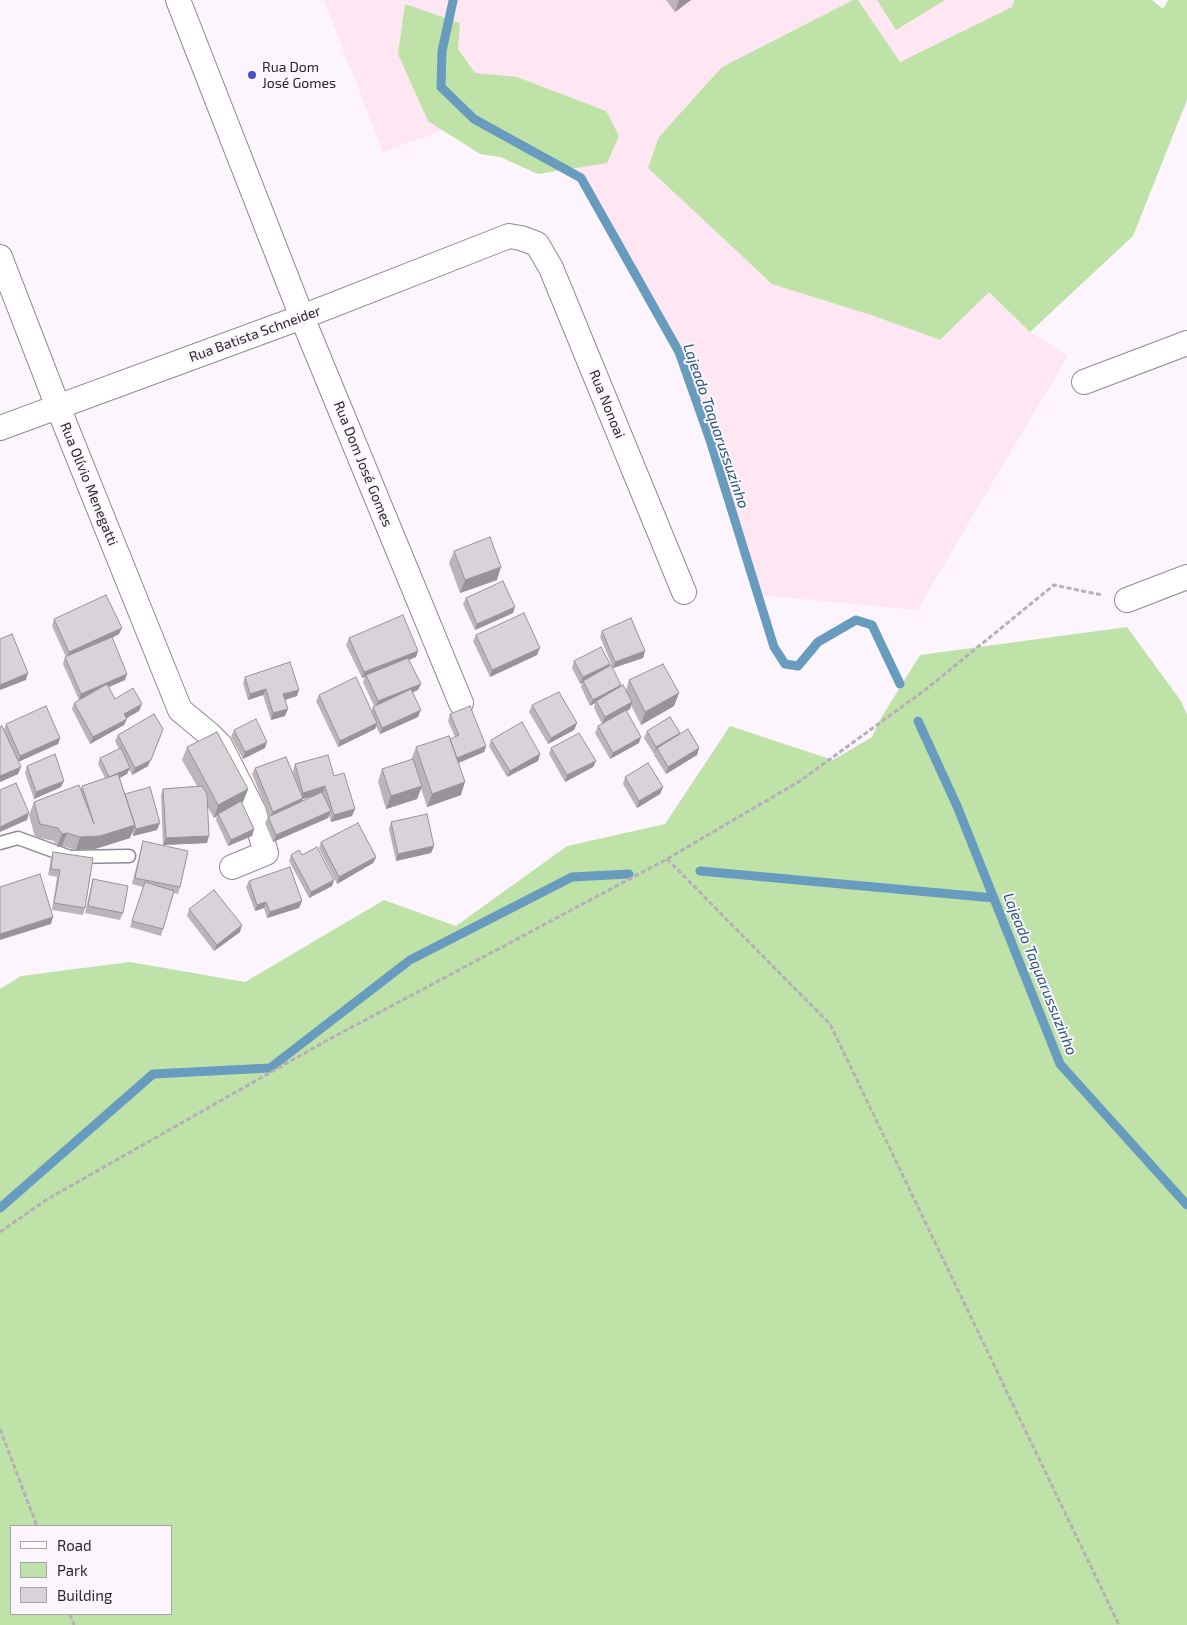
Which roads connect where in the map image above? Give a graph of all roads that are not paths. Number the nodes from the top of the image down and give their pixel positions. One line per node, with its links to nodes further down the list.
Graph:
1 (178, 0): 4 (street, Rua Dom José Gomes)
2 (509, 236): 4 (street, Rua Batista Schneider); 10 (street, Rua Nonoai)
3 (0, 257): 7 (street, Rua Olívio Menegatti)
4 (302, 318): 7 (street, Rua Batista Schneider); 12 (street, Rua Dom José Gomes)
5 (1187, 344): 6 (street)
6 (1084, 382)
7 (58, 406): 8 (street, Rua Batista Schneider); 15 (street, Rua Olívio Menegatti)
8 (0, 428)
9 (1187, 577): 11 (street)
10 (684, 592)
11 (1127, 600)
12 (461, 703)
13 (0, 843): 14 (lane)
14 (129, 856)
15 (232, 866)

